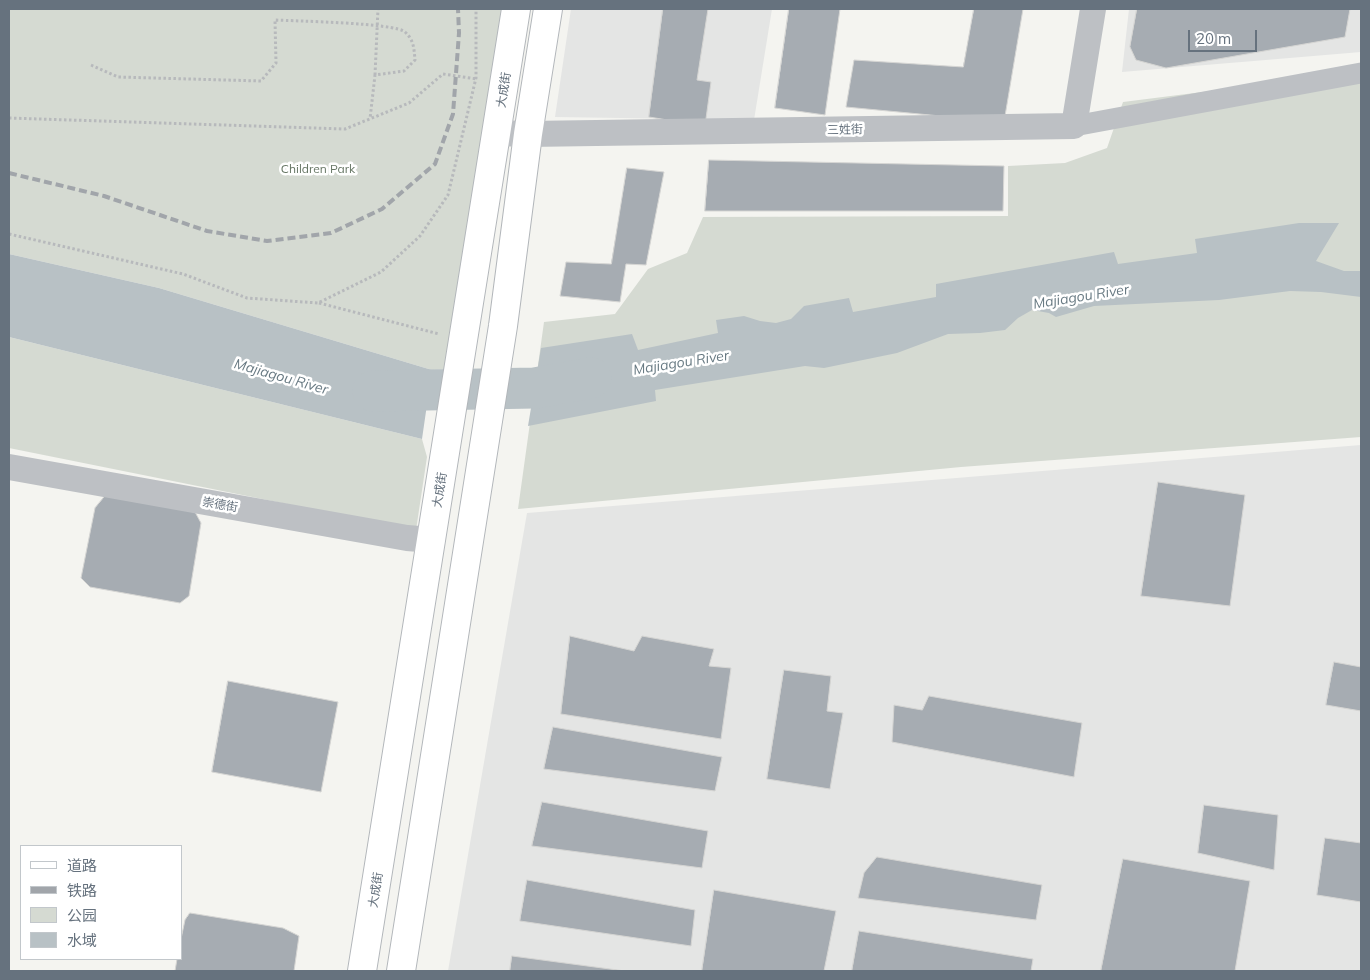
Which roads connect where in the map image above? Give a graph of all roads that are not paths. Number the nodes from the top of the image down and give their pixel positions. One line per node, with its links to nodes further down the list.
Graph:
1 (516, 9): 6 (main road, 大成街)
2 (548, 9): 7 (main road)
3 (1093, 9): 5 (street)
4 (1361, 74): 5 (street)
5 (1074, 126): 7 (street, 三姓街)
6 (497, 133): 7 (street, 三姓街); 9 (main road, 大成街)
7 (528, 134): 11 (main road)
8 (9, 467): 9 (street, 崇德街)
9 (432, 540): 10 (main road, 大成街)
10 (362, 971)
11 (401, 971)

